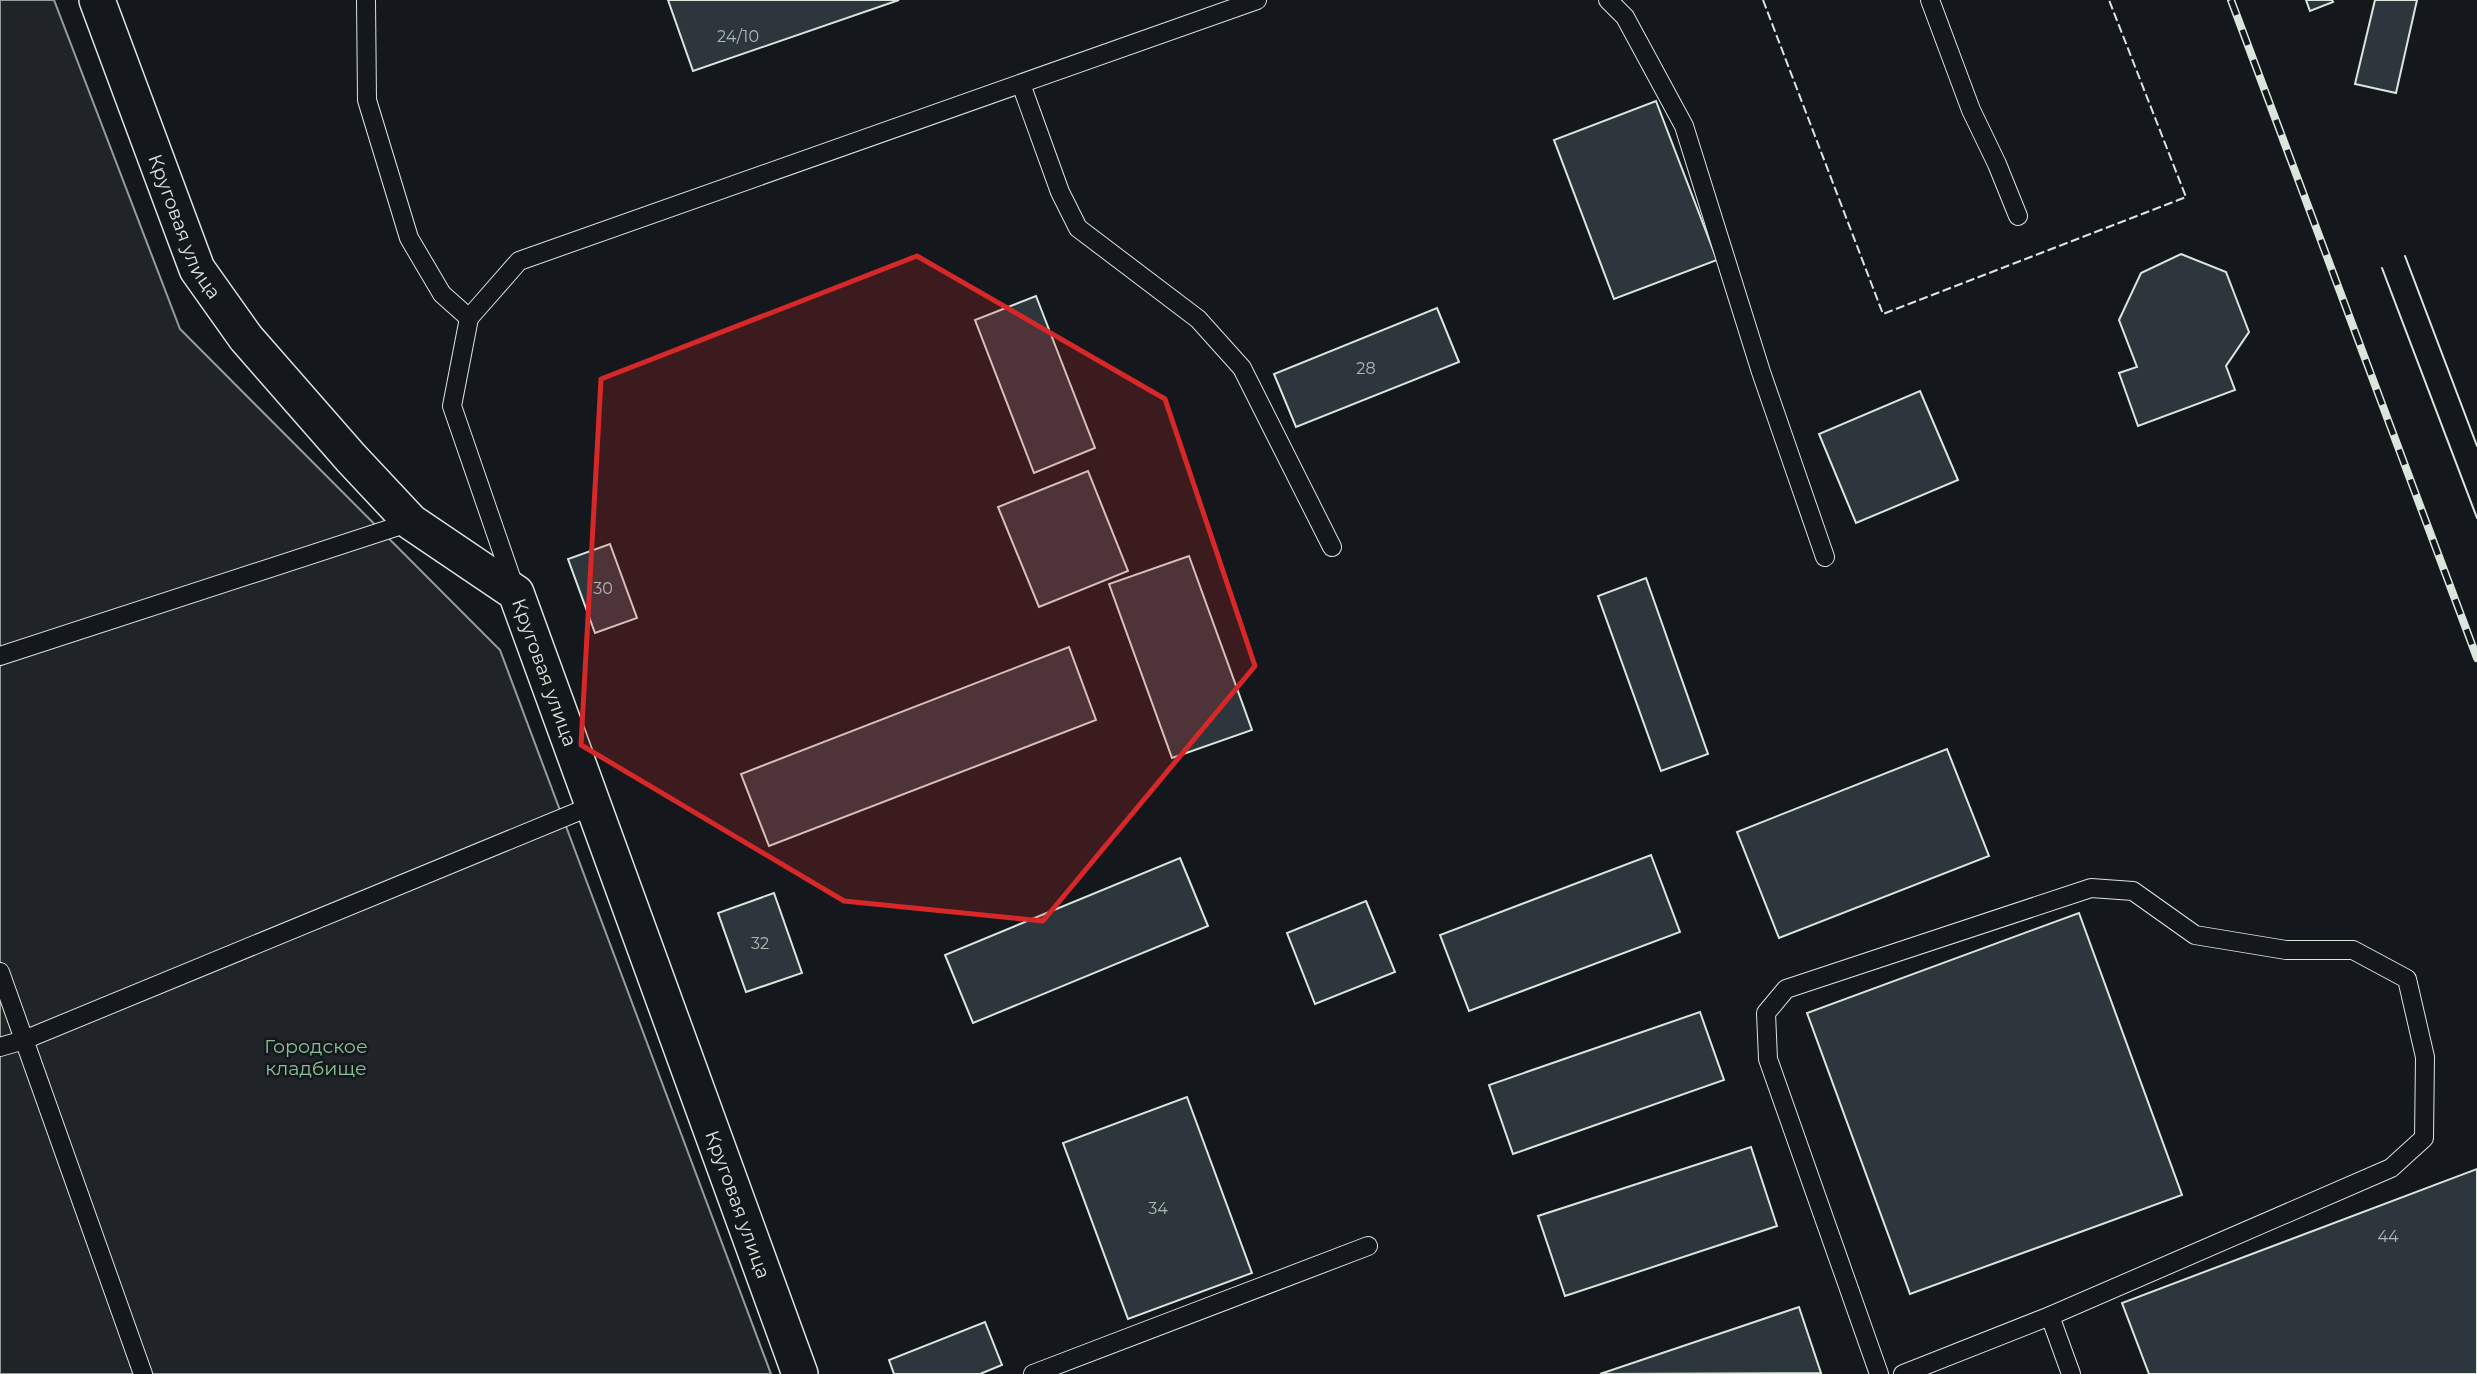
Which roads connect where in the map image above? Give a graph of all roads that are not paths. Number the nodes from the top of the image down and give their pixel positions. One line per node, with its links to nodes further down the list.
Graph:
1 (97, 0): 9 (street, Круговая улица)
2 (366, 0): 8 (lane)
3 (1257, 0): 6 (lane)
4 (1608, 0): 11 (lane)
5 (1930, 0): 7 (lane)
6 (1021, 84): 8 (lane); 10 (lane)
7 (2018, 216)
8 (469, 318): 12 (lane)
9 (411, 522): 12 (street, Круговая улица); 13 (lane)
10 (1332, 547)
11 (1825, 557)
12 (516, 593): 14 (street, Круговая улица)
13 (0, 656)
14 (594, 805): 16 (lane); 21 (street, Круговая улица)
15 (0, 972): 16 (lane)
16 (24, 1040): 17 (lane); 20 (lane)
17 (0, 1048)
18 (1368, 1245): 22 (lane)
19 (2050, 1316): 23 (lane); 24 (lane); 25 (lane)
20 (143, 1374)
21 (800, 1374)
22 (1033, 1374)
23 (1880, 1374)
24 (1903, 1374)
25 (2071, 1374)

